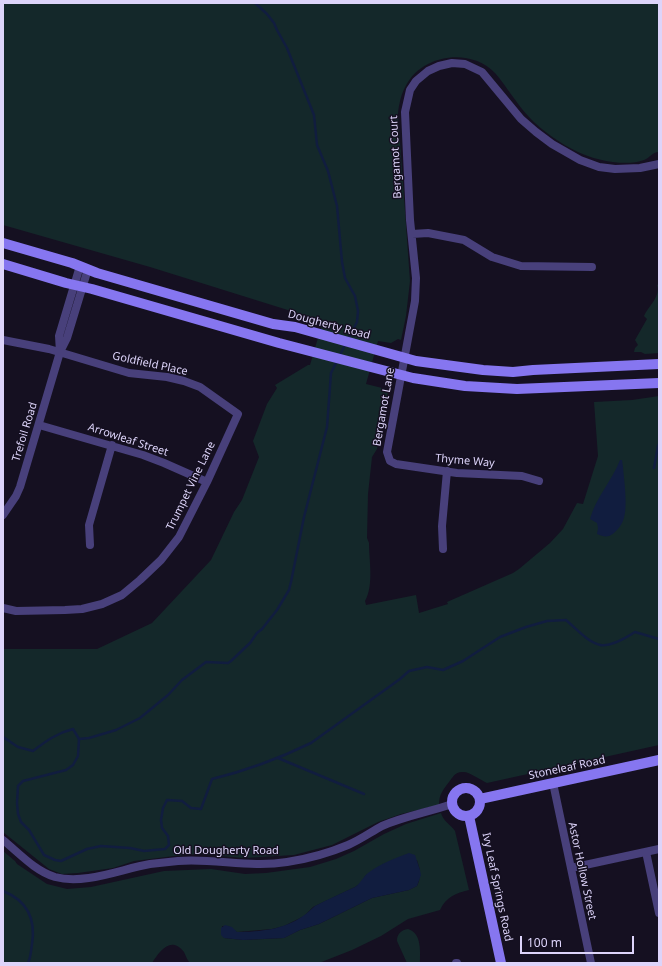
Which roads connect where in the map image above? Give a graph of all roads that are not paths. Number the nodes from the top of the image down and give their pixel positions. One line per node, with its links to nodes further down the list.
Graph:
1 (659, 164): 2 (street, Bergamot Court)
2 (412, 234): 5 (street); 10 (street, Bergamot Court)
3 (3, 243): 6 (main road, Dougherty Road)
4 (3, 264): 7 (main road)
5 (592, 267)
6 (84, 268): 7 (street, Trefoil Road); 10 (main road, Dougherty Road)
7 (78, 286): 9 (street, Trefoil Road); 12 (main road)
8 (3, 340): 9 (street, Goldfield Place)
9 (60, 352): 14 (street, Goldfield Place); 15 (street, Trefoil Road)
10 (404, 357): 11 (main road, Dougherty Road); 12 (street, Bergamot Lane)
11 (658, 364)
12 (401, 375): 13 (main road); 17 (street, Bergamot Lane)
13 (659, 383)
14 (238, 414): 20 (street, Trumpet Vine Lane)
15 (39, 425): 16 (street, Arrowleaf Street); 21 (street, Trefoil Road)
16 (112, 445): 20 (street, Arrowleaf Street); 22 (street)
17 (390, 461): 18 (street, Thyme Way)
18 (447, 471): 19 (street, Thyme Way); 23 (street)
19 (538, 480)
20 (207, 482): 24 (street, Trumpet Vine Lane)
21 (3, 515)
22 (90, 545)
23 (443, 549)
24 (3, 608)
25 (659, 760): 26 (main road, Stoneleaf Road)
26 (553, 783): 27 (main road, Stoneleaf Road); 33 (street, Astor Hollow Street)
27 (480, 799): 28 (main road); 29 (main road)
28 (452, 804): 29 (main road); 30 (street, Old Dougherty Road)
29 (469, 816): 35 (main road, Ivy Leaf Springs Road)
30 (3, 840)
31 (659, 849): 32 (street)
32 (646, 852): 33 (street); 34 (street)
33 (571, 868): 36 (street, Astor Hollow Street)
34 (659, 913)
35 (501, 963)
36 (591, 963)

